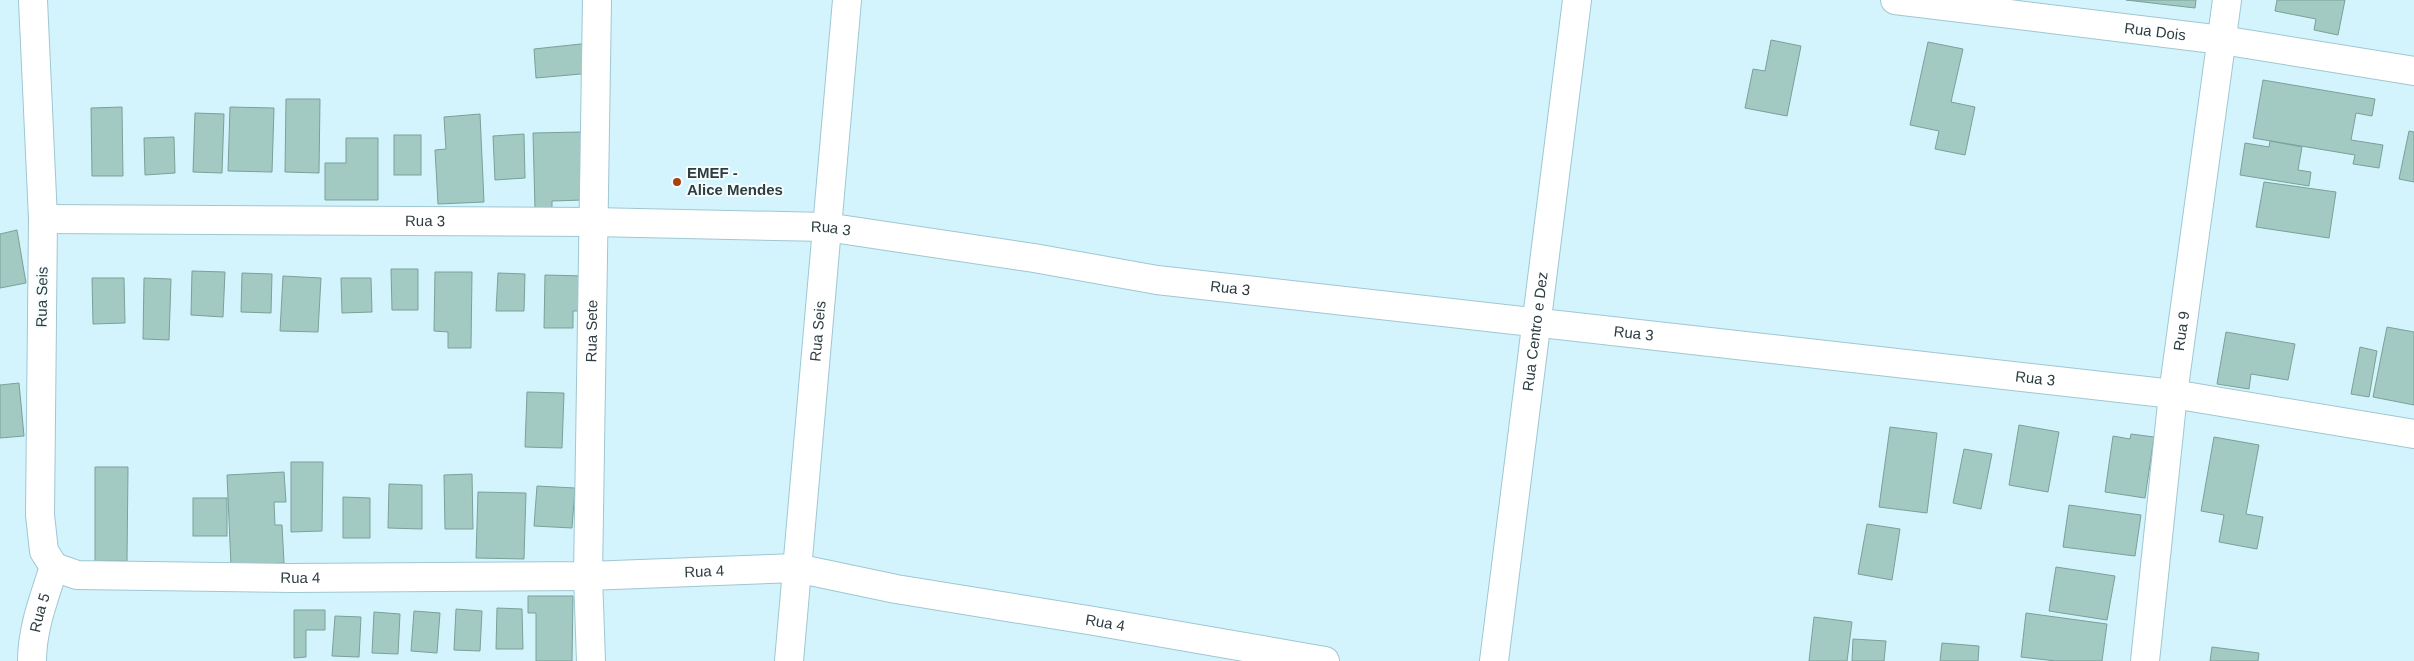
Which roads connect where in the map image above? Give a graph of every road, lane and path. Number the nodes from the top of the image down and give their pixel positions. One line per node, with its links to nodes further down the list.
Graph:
1 (33, 0): 9 (street, Rua Seis)
2 (596, 0): 10 (street, Rua Sete)
3 (847, 0): 11 (street, Rua Seis)
4 (1577, 0): 12 (street, Rua Centro e Dez)
5 (1895, 0): 7 (street, Rua Dois)
6 (2227, 0): 7 (street, Rua 9)
7 (2222, 40): 8 (street, Rua Dois); 13 (street, Rua 9)
8 (2414, 71)
9 (43, 219): 10 (street, Rua 3); 16 (street, Rua Seis)
10 (593, 222): 11 (street, Rua 3); 17 (street, Rua Sete)
11 (826, 227): 12 (street, Rua 3); 15 (street, Rua Seis)
12 (1538, 324): 13 (street, Rua 3); 22 (street, Rua Centro e Dez)
13 (2173, 394): 14 (street, Rua 3); 23 (street, Rua 9)
14 (2414, 434)
15 (796, 568): 17 (street, Rua 4); 20 (street, Rua Seis); 21 (street, Rua 4)
16 (65, 571): 17 (street, Rua 4); 18 (street, Rua 5)
17 (588, 576): 19 (street, Rua Sete)
18 (32, 661)
19 (590, 661)
20 (789, 661)
21 (1325, 661)
22 (1494, 661)
23 (2145, 661)

